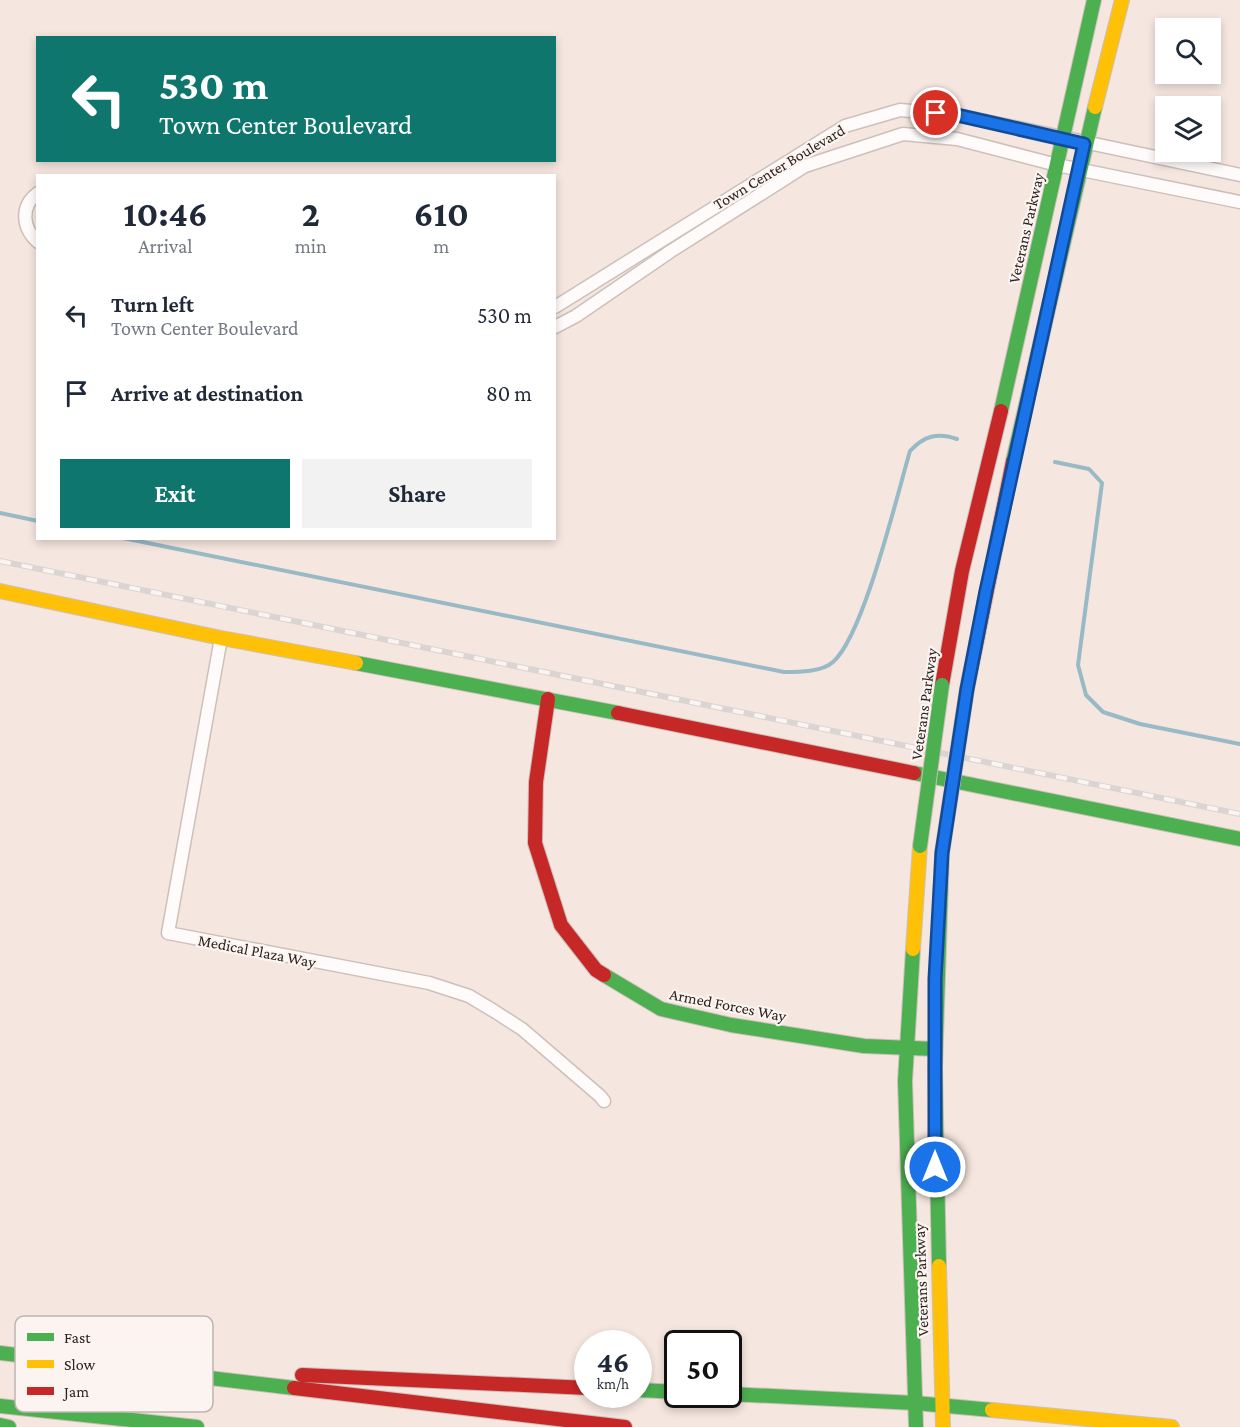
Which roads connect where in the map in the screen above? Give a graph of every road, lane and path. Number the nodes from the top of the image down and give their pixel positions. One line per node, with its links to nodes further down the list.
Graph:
1 (1094, 0): 3 (main road, Veterans Parkway)
2 (1122, 0): 4 (main road, Veterans Parkway)
3 (1063, 137): 4 (street, Town Center Boulevard); 5 (main road, Veterans Parkway); 11 (street, Town Center Boulevard)
4 (1084, 144): 6 (main road, Veterans Parkway); 7 (street)
5 (1057, 165): 6 (street, Town Center Boulevard); 12 (street, Town Center Boulevard); 17 (main road, Veterans Parkway, bridge)
6 (1078, 169): 9 (street); 18 (main road, Veterans Parkway, bridge)
7 (1240, 175)
8 (36, 195): 10 (street)
9 (1240, 202)
10 (36, 240)
11 (556, 306)
12 (556, 326)
13 (0, 591): 14 (main road)
14 (221, 638): 15 (main road); 19 (street, Medical Plaza Way)
15 (549, 699): 16 (main road); 17 (main road, Armed Forces Way)
16 (1240, 839)
17 (907, 1048): 18 (main road, Armed Forces Way); 26 (main road, Veterans Parkway)
18 (935, 1049): 28 (main road, Veterans Parkway)
19 (604, 1101)
20 (0, 1353): 21 (main road)
21 (15, 1355)
22 (213, 1370): 24 (main road)
23 (213, 1379): 36 (main road)
24 (574, 1387)
25 (742, 1395): 26 (main road)
26 (915, 1402): 28 (main road); 31 (main road, Veterans Parkway)
27 (0, 1406): 29 (main road)
28 (941, 1406): 32 (main road, Veterans Parkway); 37 (main road)
29 (15, 1408)
30 (56, 1412): 35 (main road)
31 (916, 1423)
32 (942, 1424)
33 (0, 1425): 34 (main road)
34 (9, 1427)
35 (197, 1427)
36 (625, 1427)
37 (1172, 1427)

